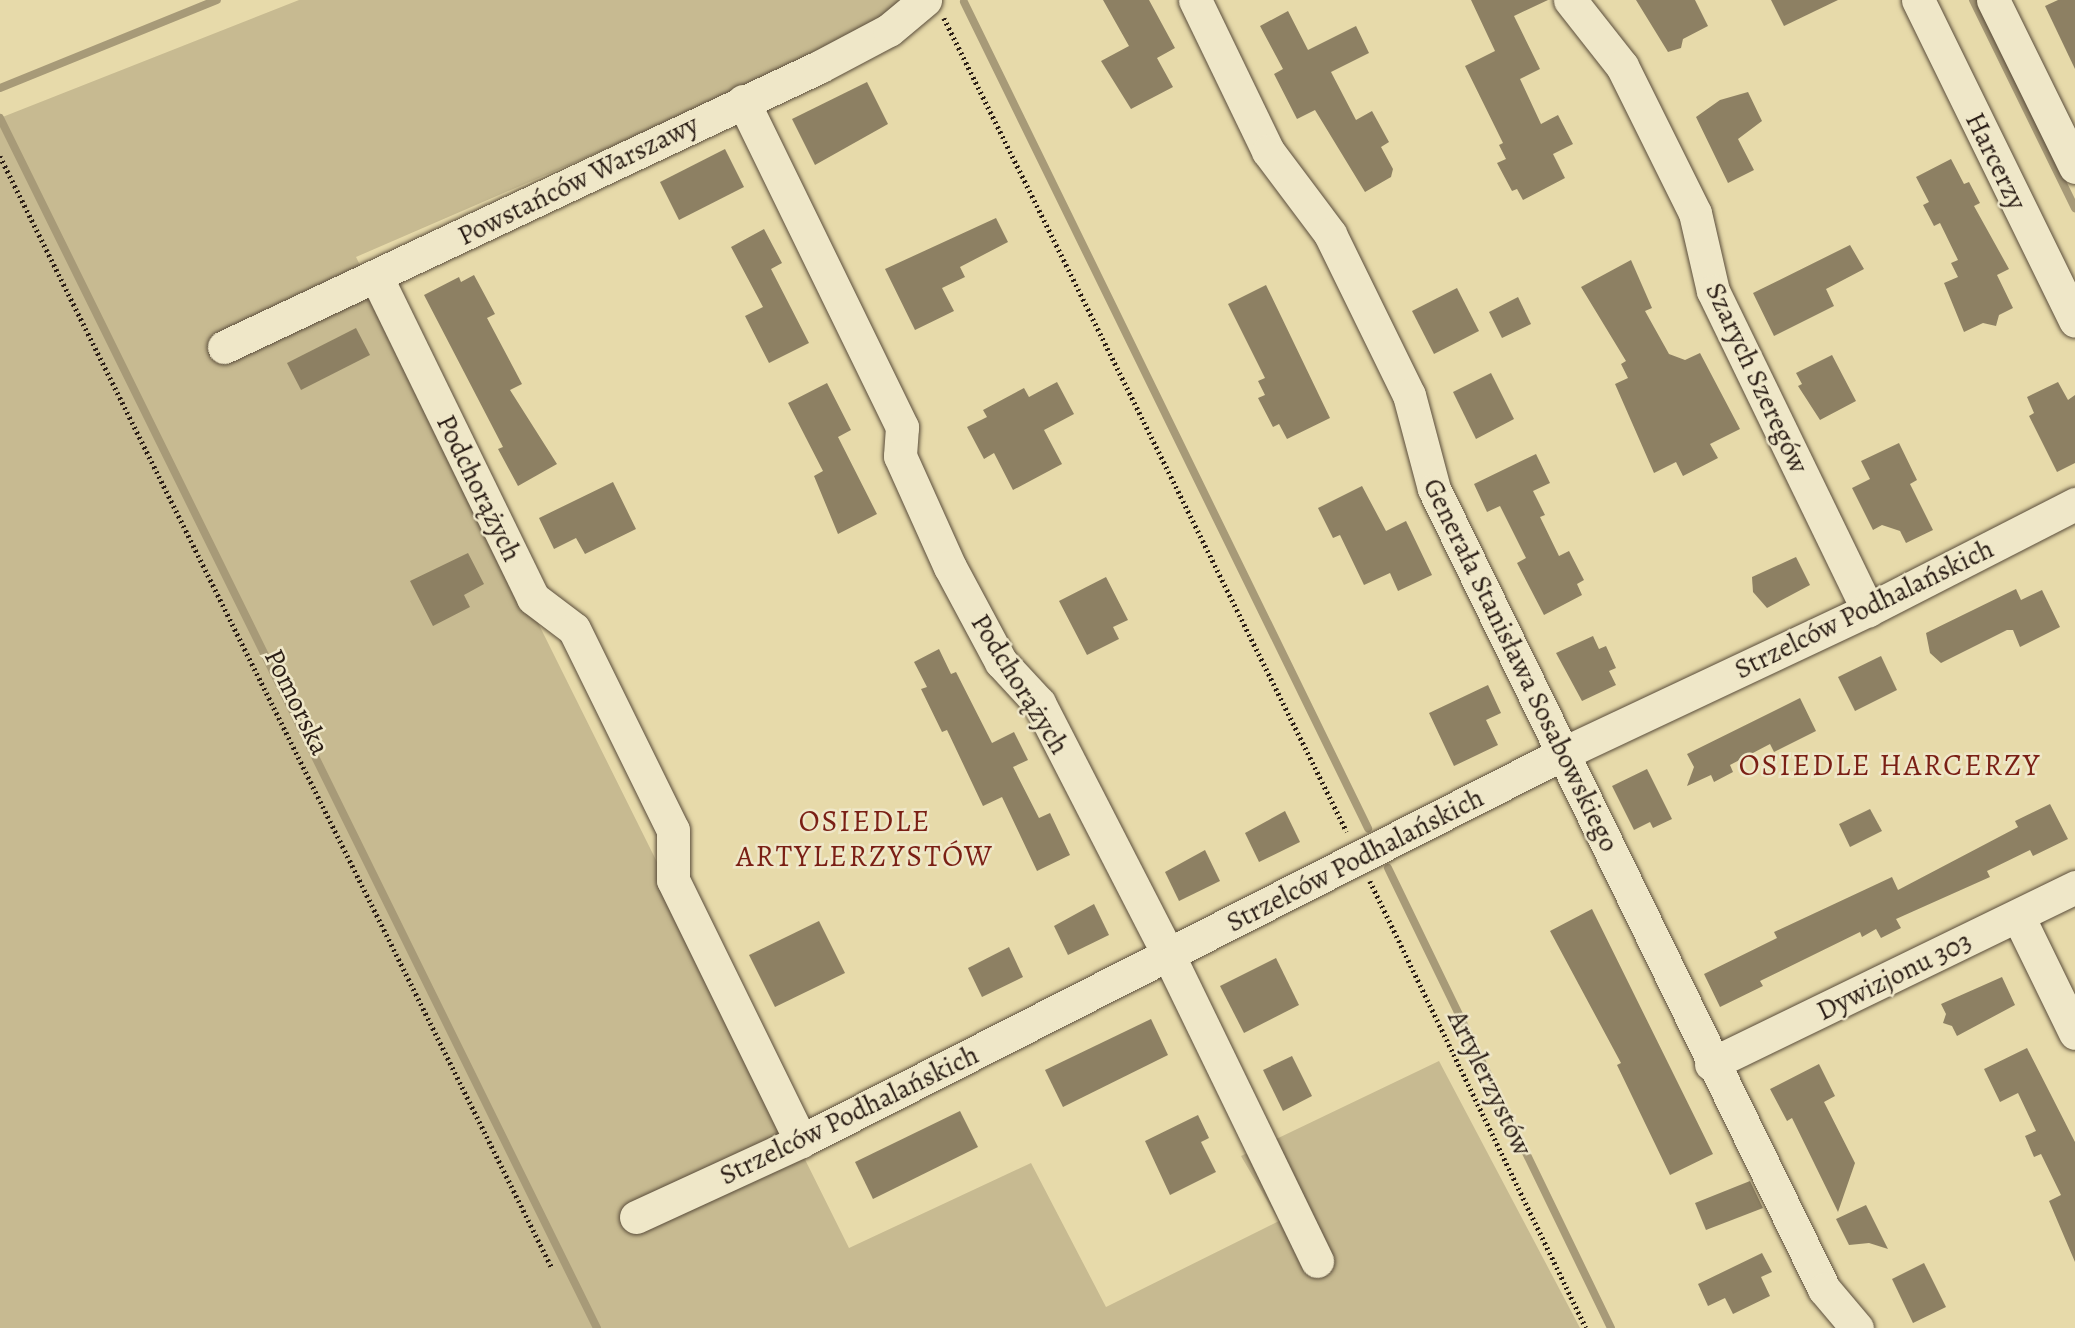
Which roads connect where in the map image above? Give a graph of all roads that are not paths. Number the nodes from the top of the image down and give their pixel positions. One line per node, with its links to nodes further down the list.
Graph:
1 (1195, 0): 13 (street, Generała Stanisława Sosabowskiego)
2 (1570, 0): 12 (street, Szarych Szeregów)
3 (1917, 0): 9 (street, Harcerzy)
4 (1993, 0): 7 (street)
5 (933, 6): 6 (street, Powstańców Warszawy)
6 (743, 101): 8 (street, Powstańców Warszawy); 16 (street, Podchorążych)
7 (2075, 167)
8 (376, 276): 10 (street, Powstańców Warszawy); 19 (street, Podchorążych)
9 (2075, 321)
10 (223, 348)
11 (2075, 504): 12 (street, Strzelców Podhalańskich)
12 (1868, 610): 13 (street, Strzelców Podhalańskich)
13 (1564, 753): 16 (street, Strzelców Podhalańskich); 18 (street, Generała Stanisława Sosabowskiego)
14 (2075, 887): 15 (street, Dywizjonu 303)
15 (2018, 916): 17 (street); 18 (street, Dywizjonu 303)
16 (1169, 957): 19 (street, Strzelców Podhalańskich); 21 (street, Podchorążych)
17 (2075, 1033)
18 (1712, 1064): 22 (street, Generała Stanisława Sosabowskiego)
19 (801, 1141): 20 (street, Strzelców Podhalańskich)
20 (636, 1217)
21 (1317, 1261)
22 (1857, 1328)

